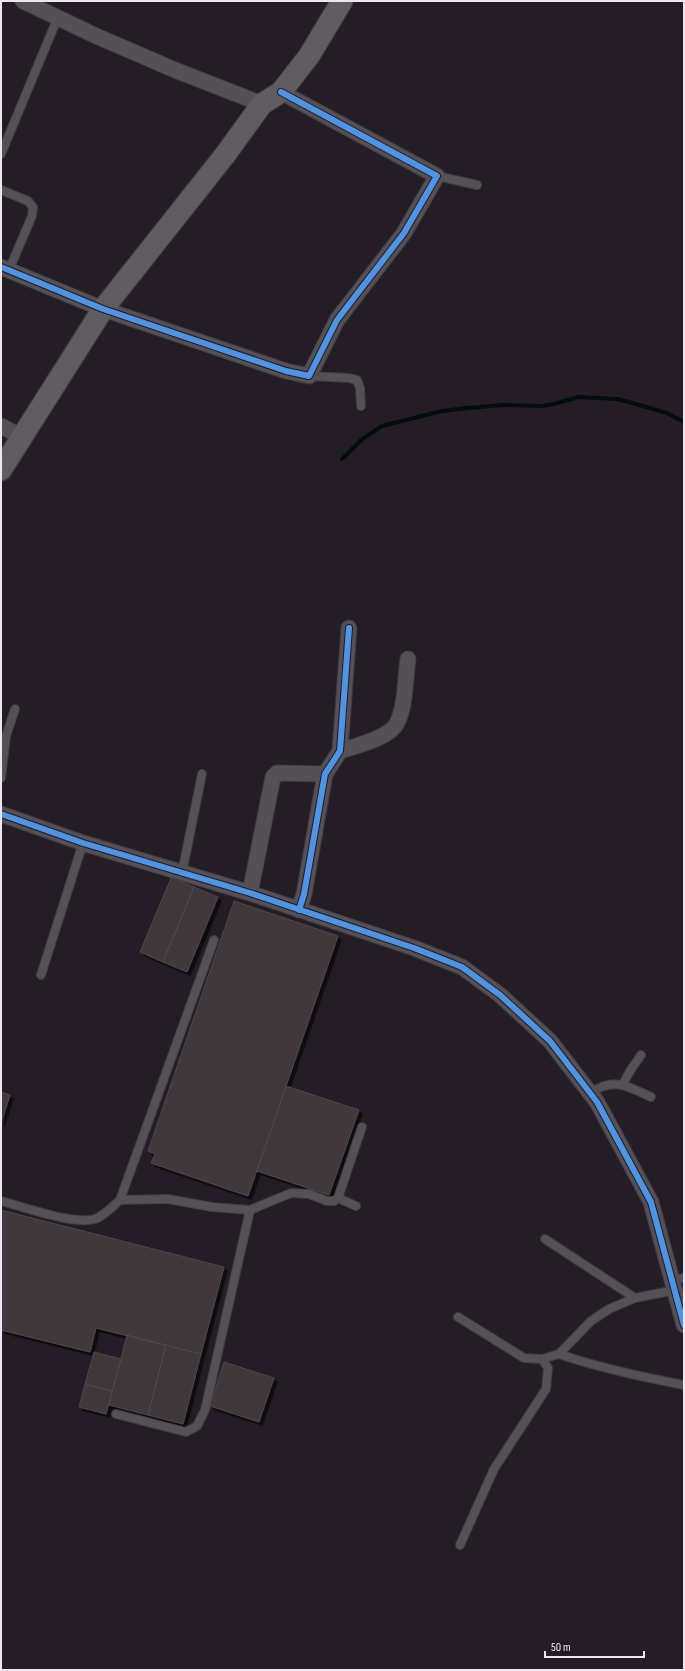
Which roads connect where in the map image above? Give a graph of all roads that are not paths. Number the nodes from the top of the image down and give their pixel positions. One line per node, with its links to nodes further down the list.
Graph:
1 (22, 1): 3 (street)
2 (342, 1): 4 (main road)
3 (58, 17): 5 (street); 6 (lane)
4 (281, 92): 5 (main road); 7 (street)
5 (262, 104): 11 (main road)
6 (1, 154)
7 (437, 176): 8 (lane); 12 (street)
8 (477, 185)
9 (1, 190): 10 (lane)
10 (5, 268): 11 (street)
11 (103, 309): 12 (street); 15 (main road)
12 (308, 376): 13 (lane)
13 (361, 406)
14 (1, 426): 15 (street)
15 (22, 437): 16 (main road)
16 (1, 470)
17 (350, 628): 20 (street)
18 (408, 659): 20 (street)
19 (15, 709): 23 (lane)
20 (340, 751): 22 (street)
21 (202, 774): 26 (lane)
22 (325, 774): 27 (street); 28 (street)
23 (1, 778)
24 (1, 814): 25 (street)
25 (83, 843): 26 (street); 30 (lane)
26 (182, 873): 27 (street)
27 (250, 893): 28 (street)
28 (299, 910): 33 (street)
29 (214, 940): 37 (lane)
30 (41, 975)
31 (641, 1055): 32 (lane)
32 (623, 1084): 33 (lane); 34 (lane)
33 (590, 1093): 42 (street)
34 (651, 1097)
35 (362, 1127): 36 (lane)
36 (338, 1198): 39 (lane); 40 (lane)
37 (120, 1200): 38 (lane); 40 (lane)
38 (1, 1201)
39 (356, 1206)
40 (250, 1210): 49 (lane)
41 (545, 1239): 43 (lane)
42 (677, 1283): 43 (lane); 45 (street)
43 (635, 1298): 46 (lane)
44 (458, 1317): 47 (lane)
45 (684, 1325)
46 (559, 1354): 47 (lane); 48 (lane)
47 (542, 1359): 50 (lane)
48 (684, 1384)
49 (116, 1414)
50 (460, 1545)

